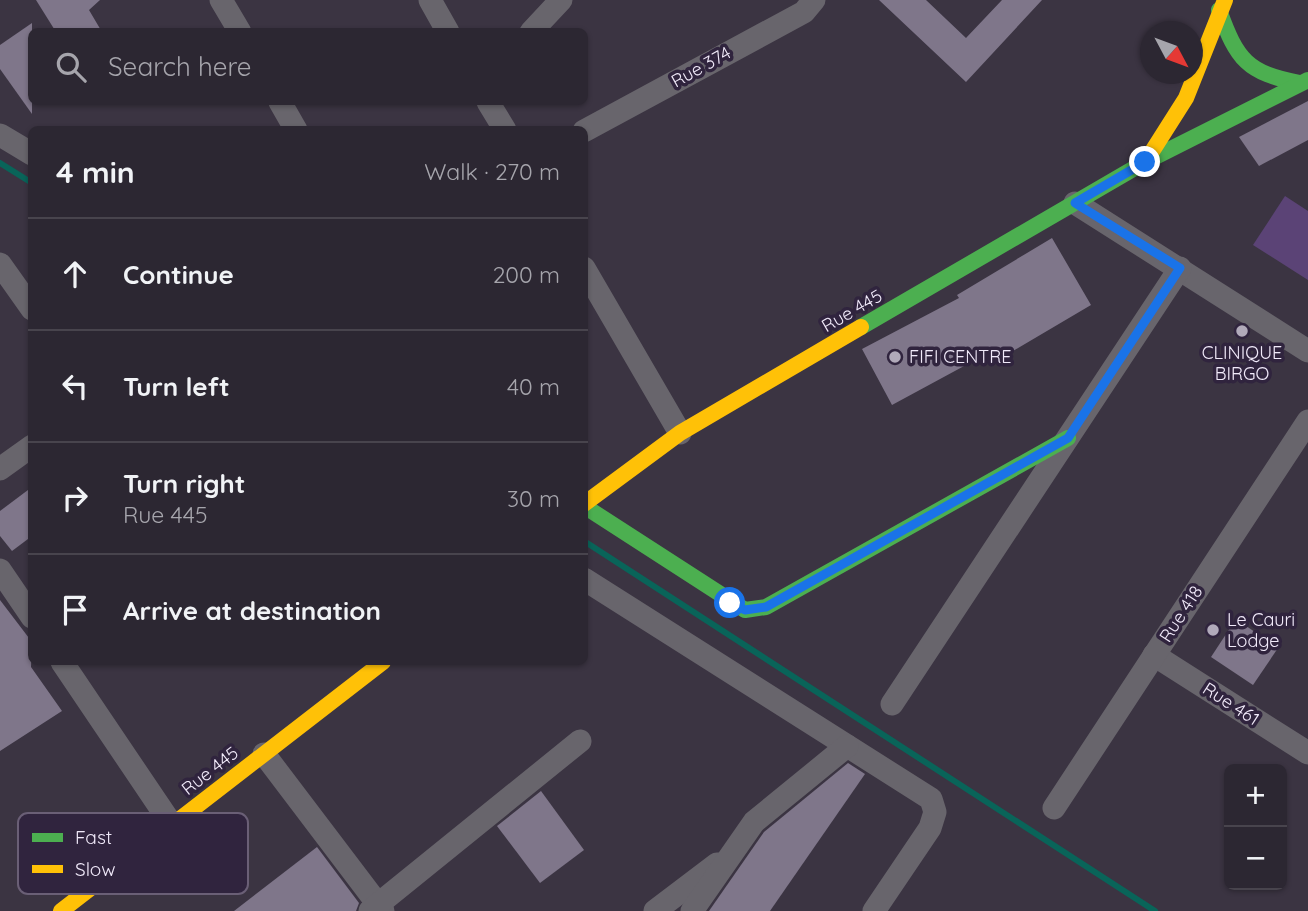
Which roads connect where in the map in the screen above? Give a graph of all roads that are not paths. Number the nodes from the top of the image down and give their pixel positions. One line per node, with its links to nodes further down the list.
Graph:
1 (221, 0): 6 (street)
2 (430, 0): 7 (street)
3 (561, 0): 8 (street)
4 (803, 4): 14 (street, Rue 374)
5 (1222, 5): 9 (street); 17 (street)
6 (238, 28)
7 (446, 28)
8 (535, 28)
9 (1304, 81): 17 (street, Rue 445)
10 (282, 105): 12 (street)
11 (490, 105): 13 (street)
12 (294, 126)
13 (503, 126)
14 (588, 129)
15 (0, 135): 16 (street)
16 (28, 152)
17 (1145, 162): 18 (street, Rue 445)
18 (1075, 203): 20 (street); 25 (street, Rue 445)
19 (0, 264): 22 (street)
20 (1180, 268): 23 (street); 26 (street)
21 (588, 275): 25 (street)
22 (28, 303)
23 (1308, 351)
24 (1308, 421): 34 (street, Rue 418)
25 (680, 433): 29 (street, Rue 445)
26 (1068, 438): 30 (street); 37 (street)
27 (28, 449): 28 (street)
28 (0, 468)
29 (588, 502)
30 (588, 508)
31 (0, 570): 33 (street)
32 (588, 582): 39 (street)
33 (28, 611)
34 (1154, 655): 40 (street, Rue 461); 42 (street, Rue 418)
35 (64, 665): 43 (street)
36 (379, 665): 41 (street, Rue 445)
37 (892, 704)
38 (580, 741): 47 (street)
39 (847, 747): 45 (street); 51 (street)
40 (1308, 753)
41 (264, 754): 44 (street, Rue 445); 47 (street)
42 (1054, 808)
43 (164, 813)
44 (188, 813)
45 (733, 852): 49 (street); 50 (street)
46 (83, 894): 48 (street, Rue 445)
47 (377, 909)
48 (61, 911)
49 (655, 911)
50 (692, 911)
51 (874, 911)

